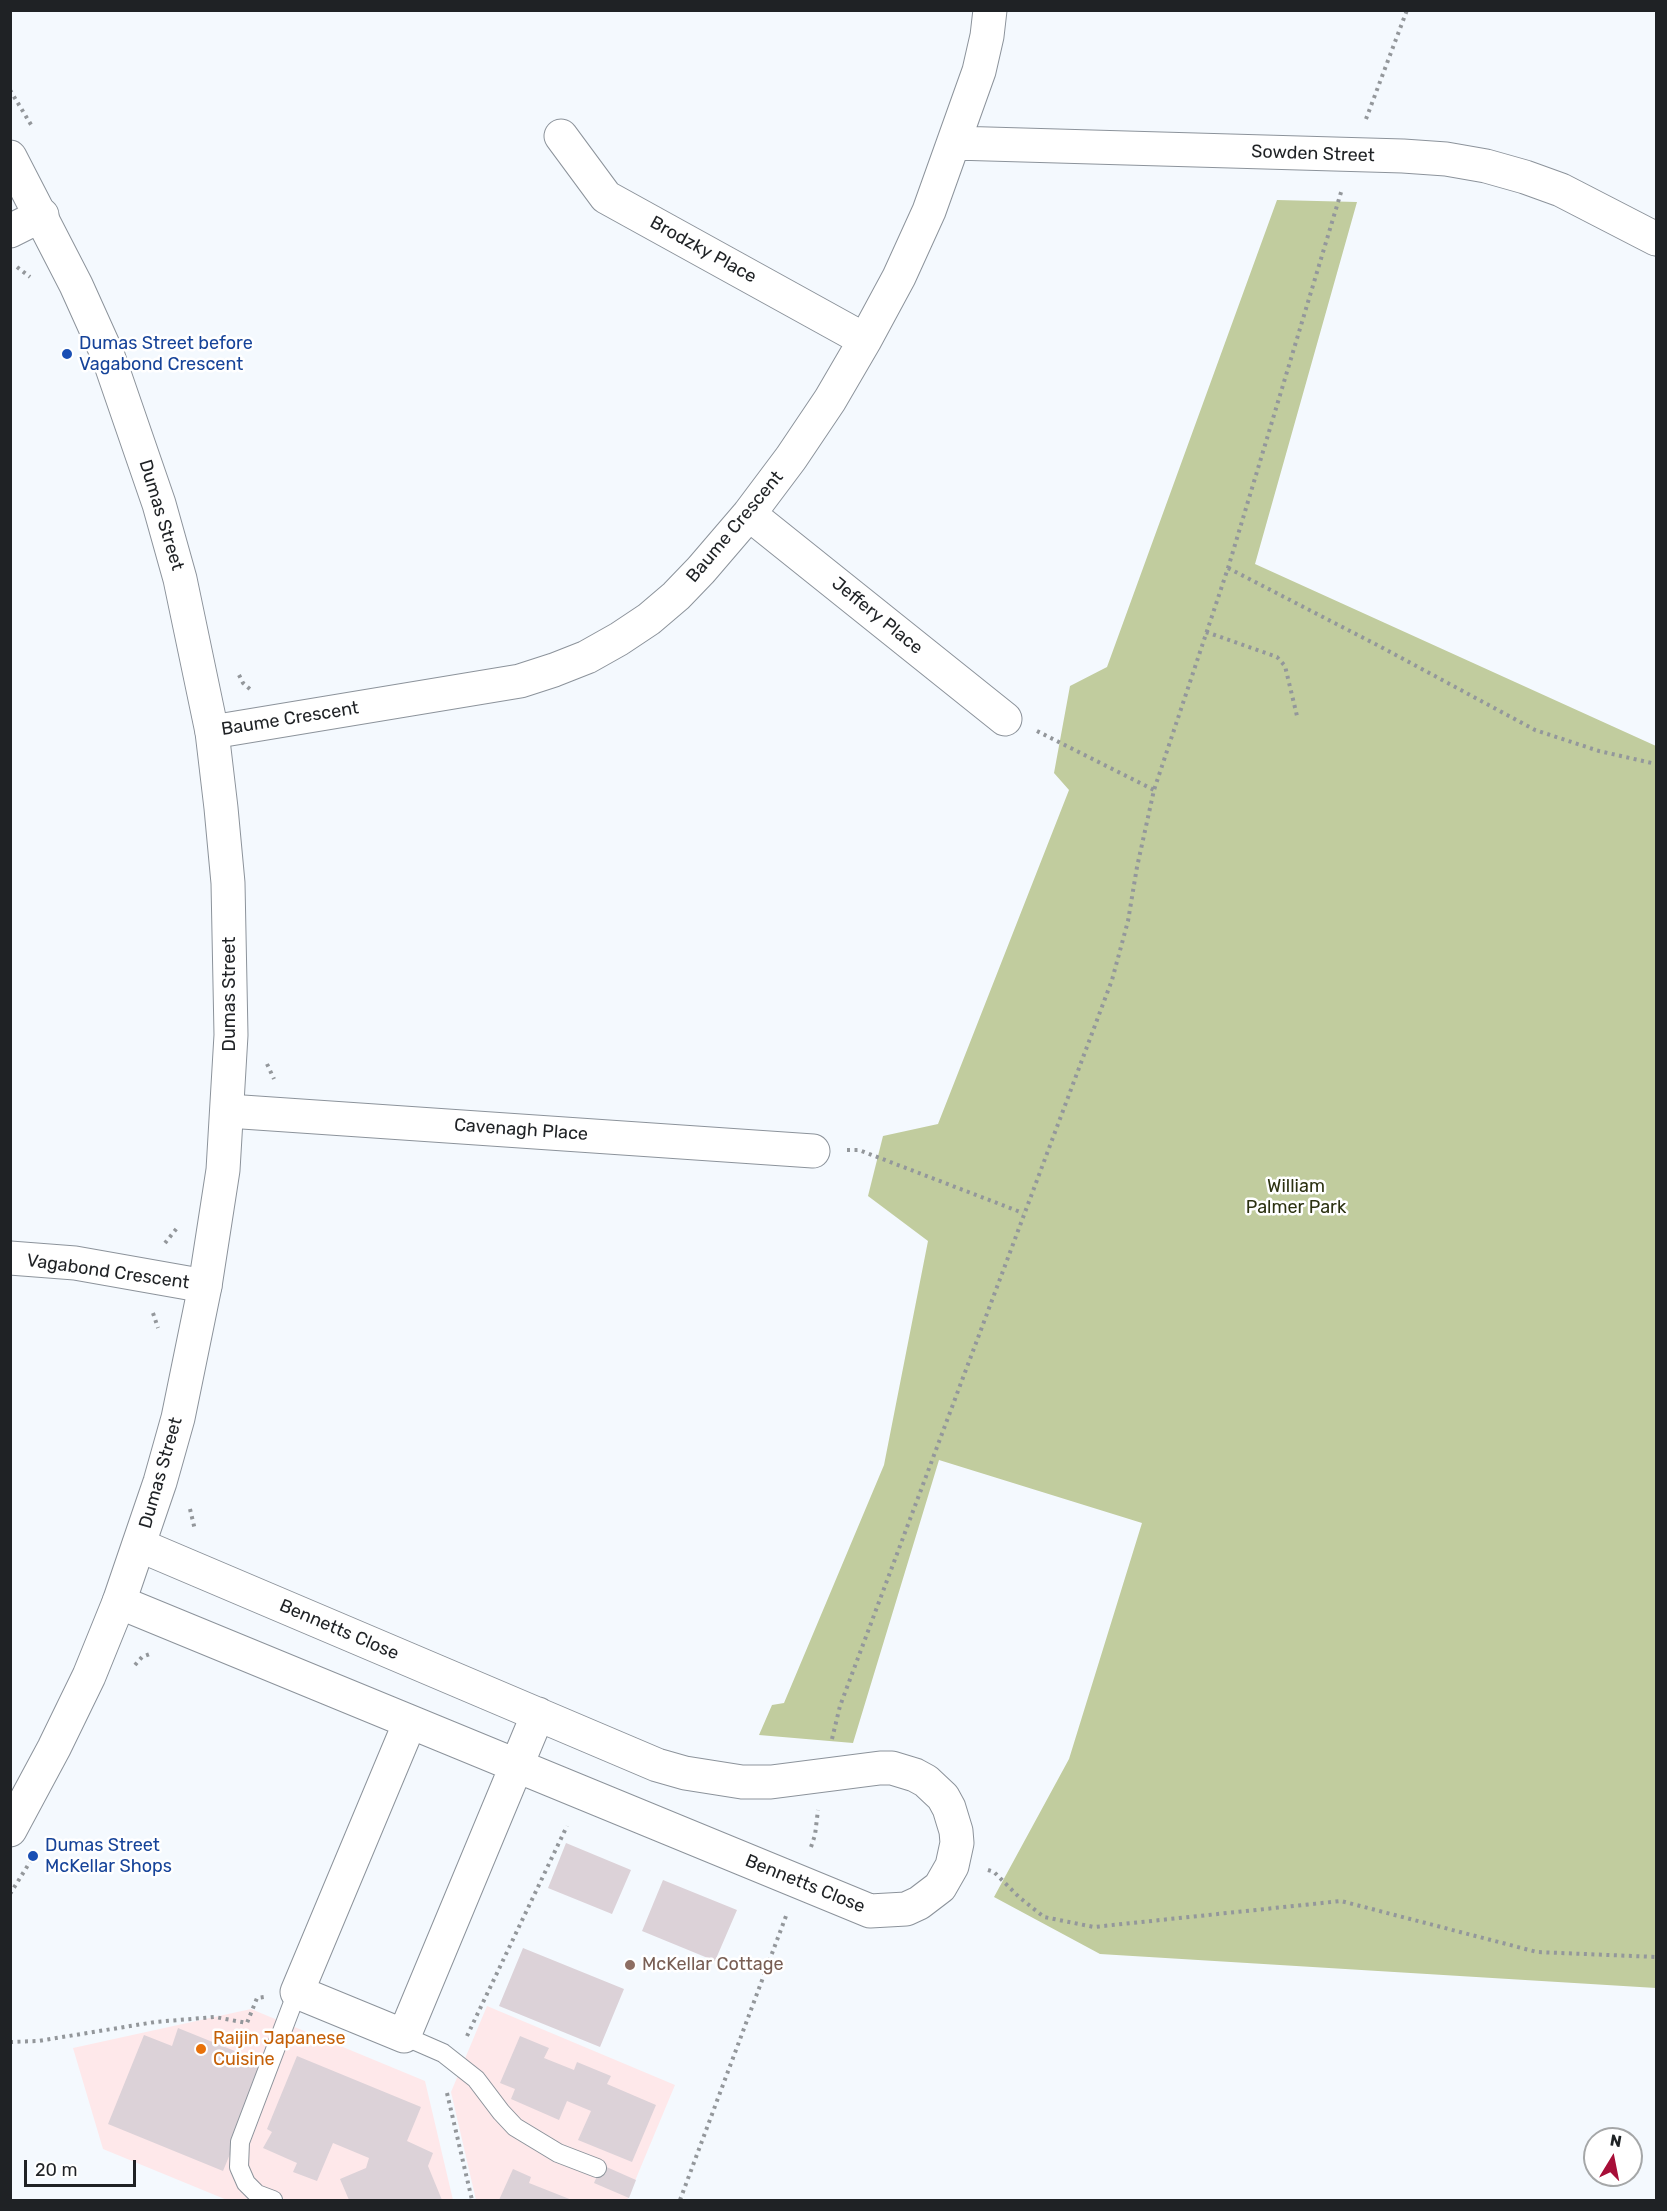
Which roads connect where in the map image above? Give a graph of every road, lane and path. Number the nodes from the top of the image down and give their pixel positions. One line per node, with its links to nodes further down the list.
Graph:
1 (990, 10): 6 (street, Baume Crescent)
2 (1407, 10): 7 (path)
3 (10, 90): 4 (path)
4 (34, 130)
5 (561, 136): 14 (street, Brodzky Place)
6 (954, 143): 7 (street, Sowden Street); 14 (street, Baume Crescent)
7 (1352, 156): 11 (street, Sowden Street); 16 (path)
8 (10, 157): 9 (street, Dumas Street)
9 (42, 215): 10 (street); 22 (street, Dumas Street)
10 (10, 231)
11 (1656, 239)
12 (15, 266): 13 (path)
13 (33, 279)
14 (865, 340): 15 (street, Baume Crescent)
15 (748, 514): 21 (street, Jeffery Place); 22 (street, Baume Crescent)
16 (1228, 568): 17 (path); 23 (path)
17 (1206, 632): 20 (path); 24 (path)
18 (237, 671): 19 (path)
19 (253, 692)
20 (1297, 716)
21 (1005, 719): 24 (path)
22 (212, 732): 25 (street, Dumas Street)
23 (1656, 764)
24 (1154, 790): 27 (path)
25 (228, 1111): 26 (street, Cavenagh Place); 31 (street, Dumas Street)
26 (813, 1151): 27 (path)
27 (1023, 1213): 39 (path)
28 (181, 1221): 29 (path)
29 (165, 1244)
30 (10, 1258): 31 (street, Vagabond Crescent)
31 (205, 1286): 34 (street, Dumas Street)
32 (153, 1312): 33 (path)
33 (160, 1337)
34 (139, 1545): 35 (street, Dumas Street); 36 (street, Bennetts Close)
35 (119, 1602): 37 (street, Bennetts Close); 40 (street, Dumas Street)
36 (538, 1714): 38 (street); 39 (street, Bennetts Close)
37 (410, 1722): 38 (street, Bennetts Close); 44 (street)
38 (517, 1765): 42 (street, Bennetts Close); 45 (street)
39 (822, 1775): 41 (street, Bennetts Close); 42 (path)
40 (10, 1830)
41 (954, 1856): 42 (street, Bennetts Close); 43 (path)
42 (798, 1882): 51 (path)
43 (1656, 1958)
44 (297, 1992): 45 (street); 46 (path); 49 (lane)
45 (404, 2036): 48 (lane)
46 (10, 2042)
47 (445, 2086): 50 (path)
48 (597, 2168)
49 (273, 2200)
50 (472, 2200)
51 (680, 2200)

